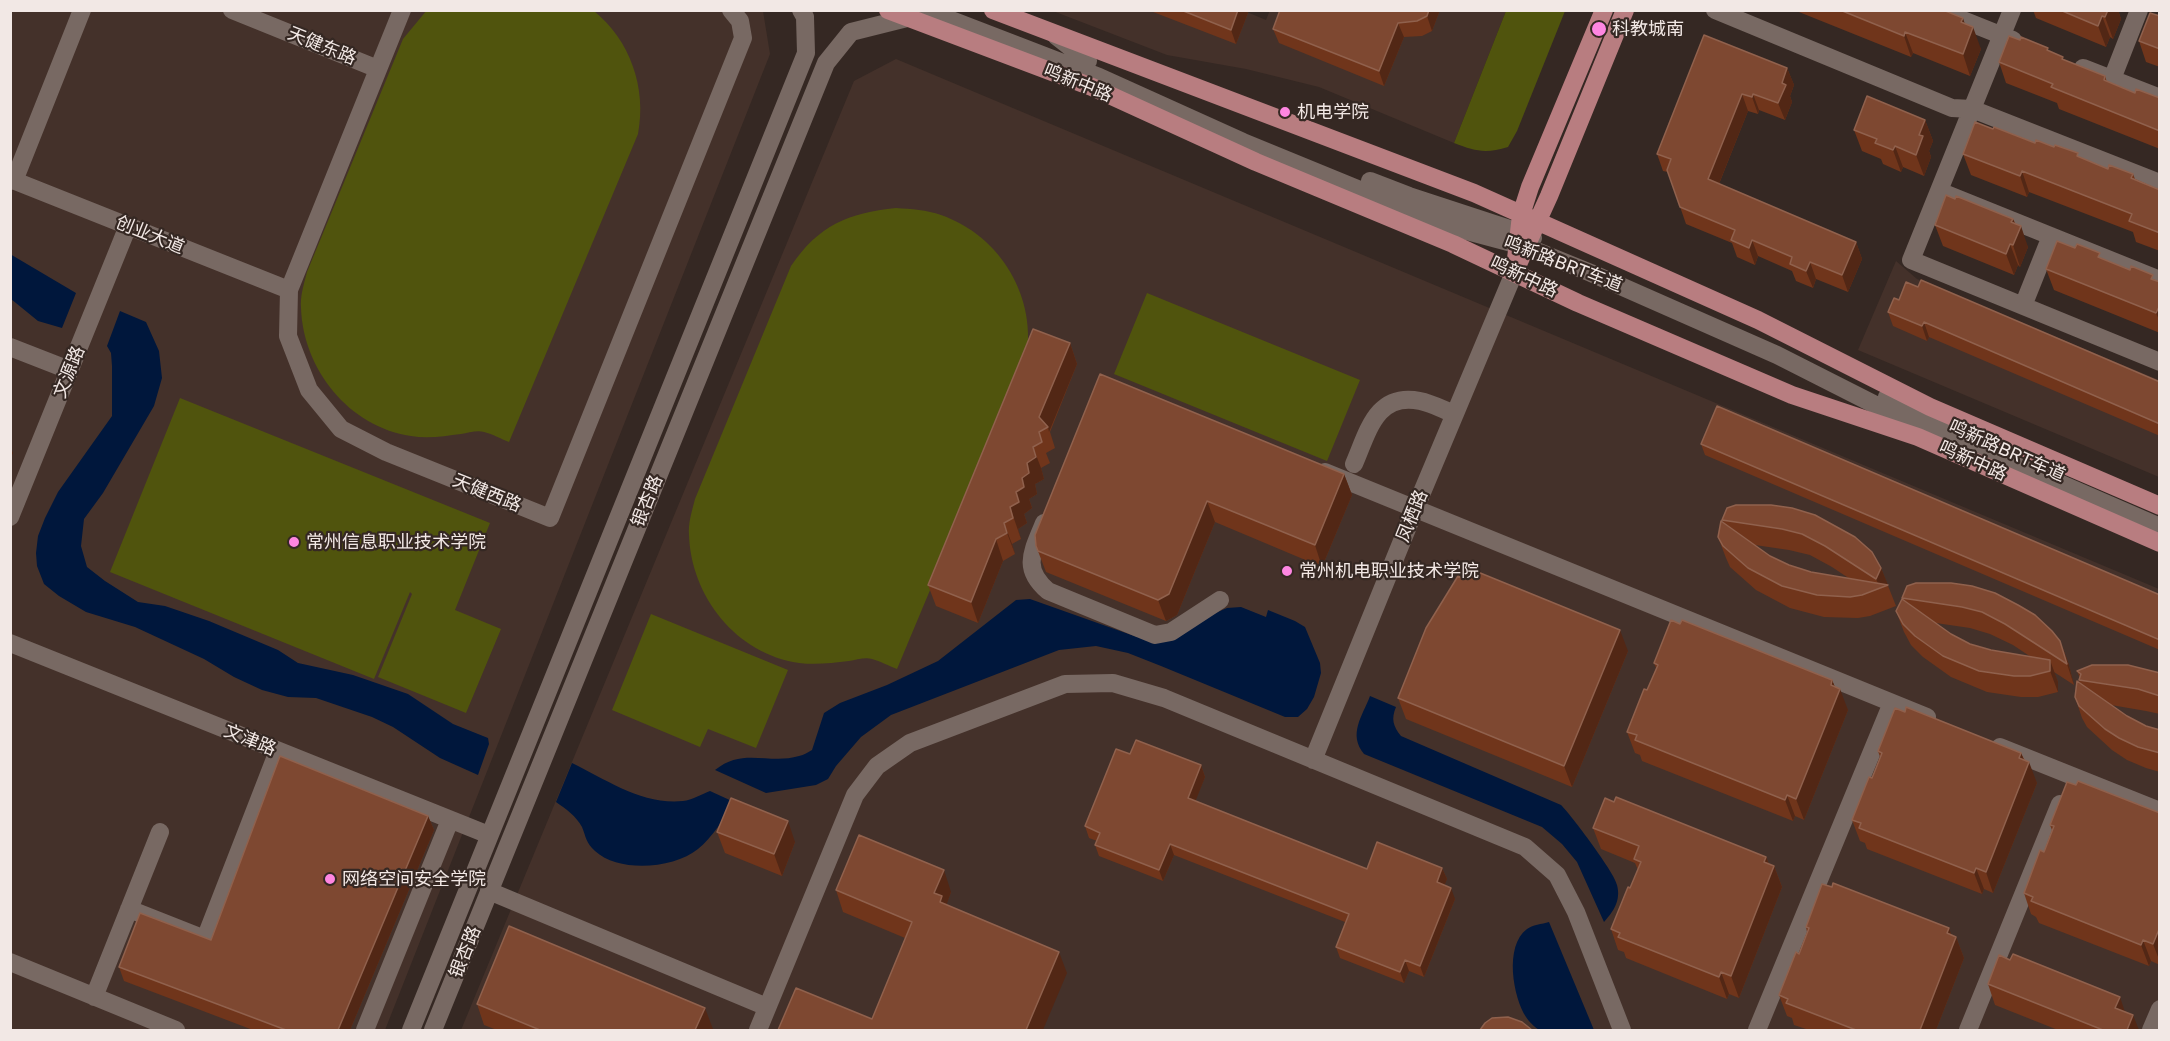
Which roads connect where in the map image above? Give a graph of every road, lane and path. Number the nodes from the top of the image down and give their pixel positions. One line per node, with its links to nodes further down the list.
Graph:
1 (81, 10): 27 (street)
2 (232, 10): 23 (street, 天健东路)
3 (402, 10): 23 (street, 天健西路)
4 (731, 10): 35 (street, 天健西路)
5 (801, 10): 61 (street, 银杏路)
6 (888, 10): 16 (main road, 鸣新中路)
7 (925, 10): 31 (street, 鸣新路BRT车道)
8 (959, 10): 21 (street, 鸣新路BRT车道)
9 (993, 10): 18 (main road, 鸣新中路)
10 (1604, 10): 31 (main road, 凤栖路)
11 (1625, 10): 31 (main road, 凤栖路)
12 (1715, 10): 26 (street)
13 (1938, 10): 19 (street)
14 (2012, 10): 19 (street)
15 (2139, 11): 17 (street); 24 (street)
16 (907, 18): 33 (main road, 鸣新中路); 62 (street, 银杏路)
17 (2160, 19)
18 (1055, 35): 21 (street); 31 (main road, 鸣新中路)
19 (2001, 36): 20 (street); 26 (street)
20 (2034, 49)
21 (1088, 61): 31 (street, 鸣新路BRT车道)
22 (2068, 62): 24 (street)
23 (378, 69): 35 (street, 天健西路)
24 (2112, 79): 25 (street)
25 (2160, 98)
26 (1972, 109): 28 (street); 29 (street)
27 (12, 180): 30 (street, 创业大道)
28 (2160, 183)
29 (1939, 191): 32 (street); 36 (street)
30 (128, 226): 35 (street, 创业大道); 39 (street, 文源路)
31 (1526, 233): 33 (main road, 凤栖路); 43 (main road, 鸣新中路); 47 (street, 鸣新路BRT车道); 48 (street, 鸣新路BRT车道)
32 (2051, 236): 34 (street); 36 (street)
33 (1514, 273): 40 (street, 凤栖路); 49 (main road, 鸣新中路)
34 (2160, 280)
35 (289, 291)
36 (2023, 306): 38 (street)
37 (10, 347): 39 (street)
38 (2160, 362)
39 (69, 370): 46 (street, 文源路)
40 (1455, 414): 41 (street); 44 (street, 凤栖路)
41 (1354, 464)
42 (1307, 465): 44 (street)
43 (2160, 506)
44 (1415, 509): 52 (street); 56 (street, 凤栖路)
45 (1049, 511): 50 (street)
46 (10, 517)
47 (2160, 517)
48 (2160, 527)
49 (2160, 543)
50 (1220, 600)
51 (10, 643): 55 (street, 文津路)
52 (1892, 703): 53 (street); 74 (street)
53 (1945, 724)
54 (1987, 741): 57 (street)
55 (278, 751): 59 (street, 文津路); 63 (street)
56 (1313, 760): 66 (street); 73 (street)
57 (2072, 776): 58 (street); 75 (street)
58 (2160, 811)
59 (450, 820): 61 (street, 文津路); 69 (street)
60 (160, 832): 63 (street)
61 (489, 835): 70 (street, 银杏路)
62 (489, 891): 66 (street); 71 (street, 银杏路)
63 (129, 909): 65 (street)
64 (10, 963): 65 (street)
65 (94, 997): 68 (street)
66 (767, 1007): 72 (street)
67 (2160, 1009): 76 (street)
68 (176, 1030)
69 (365, 1030)
70 (411, 1030)
71 (433, 1030)
72 (758, 1030)
73 (1622, 1030)
74 (1757, 1030)
75 (1968, 1030)
76 (2151, 1030)

